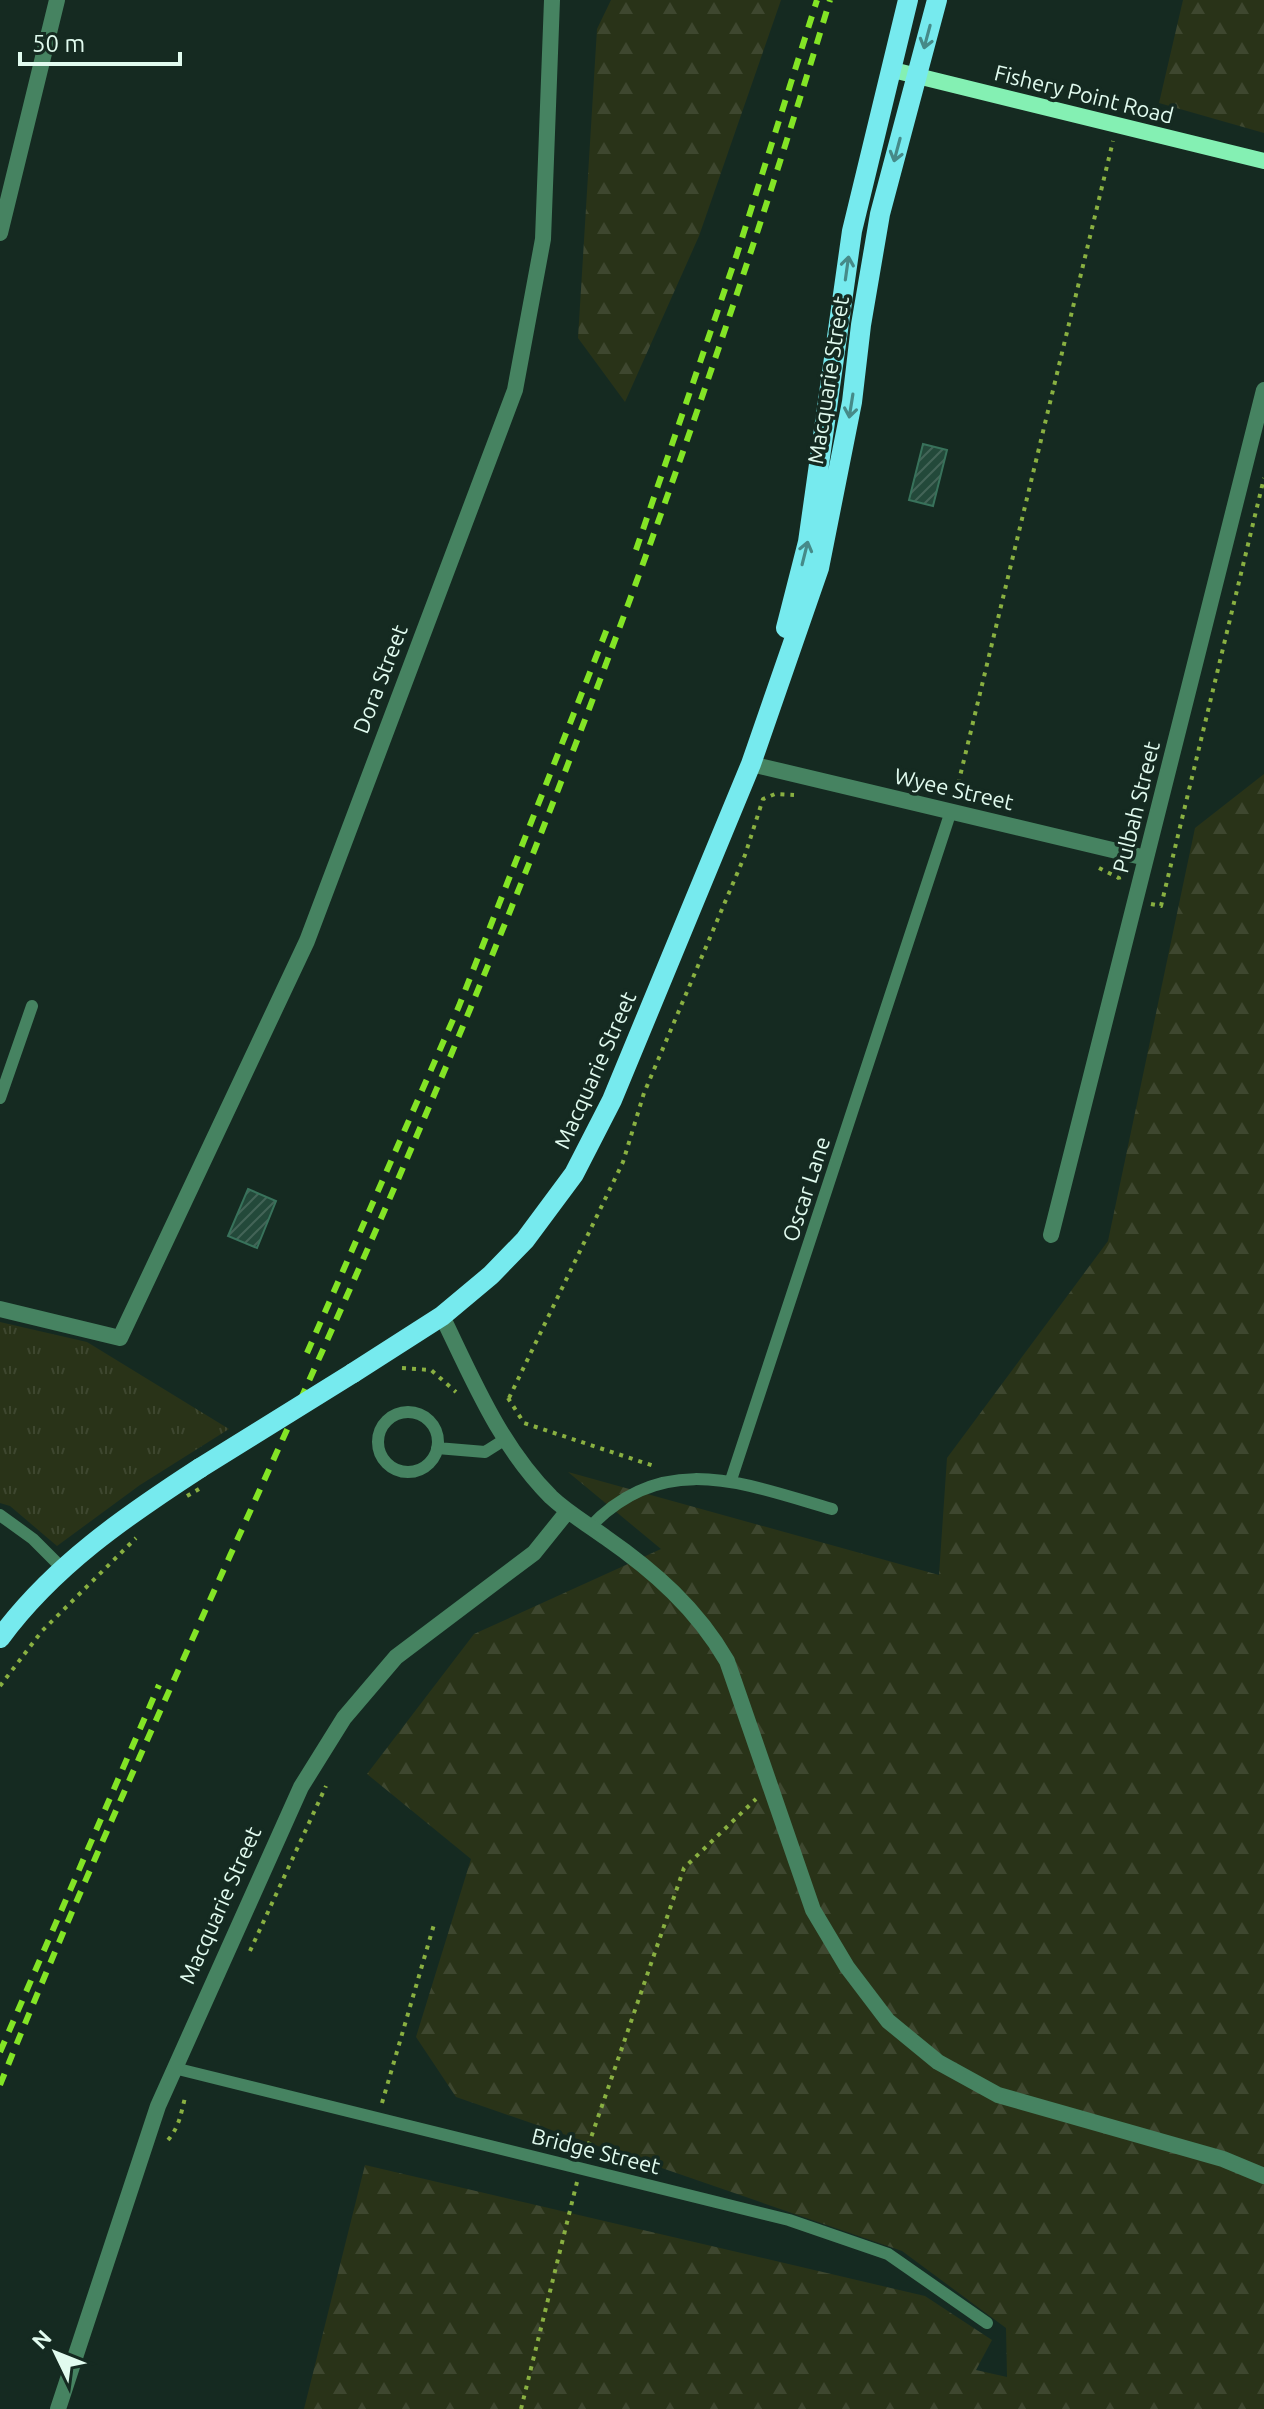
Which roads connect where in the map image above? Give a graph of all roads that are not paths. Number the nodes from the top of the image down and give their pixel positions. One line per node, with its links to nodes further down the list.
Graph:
1 (57, 0): 8 (street)
2 (552, 0): 16 (street, Dora Street)
3 (908, 0): 5 (main road, Macquarie Street)
4 (937, 0): 6 (main road, Macquarie Street, one-way to 6)
5 (893, 70): 6 (main road, Fishery Point Road); 10 (main road, Macquarie Street, one-way to 5)
6 (918, 75): 7 (main road, Fishery Point Road); 10 (main road, Macquarie Street, one-way to 10)
7 (1264, 161)
8 (0, 233)
9 (1264, 390): 12 (street, Pulbah Street)
10 (751, 764): 11 (street, Wyee Street); 17 (main road, Macquarie Street)
11 (951, 811): 12 (street, Wyee Street); 20 (lane, Oscar Lane)
12 (1146, 858): 15 (street, Pulbah Street)
13 (32, 1006): 14 (lane)
14 (0, 1098)
15 (1051, 1235)
16 (0, 1309)
17 (442, 1316): 18 (street); 25 (main road, Macquarie Street, bridge)
18 (504, 1440): 19 (lane); 22 (street)
19 (437, 1448): 19 (lane)
20 (731, 1480): 21 (lane); 24 (lane)
21 (832, 1509)
22 (567, 1512): 24 (street); 27 (street, Macquarie Street)
23 (0, 1515): 25 (lane)
24 (590, 1527): 28 (street)
25 (62, 1568): 26 (main road)
26 (0, 1638)
27 (174, 2068): 29 (lane, Bridge Street); 30 (street, Macquarie Street)
28 (1264, 2176)
29 (987, 2323)
30 (58, 2409)

